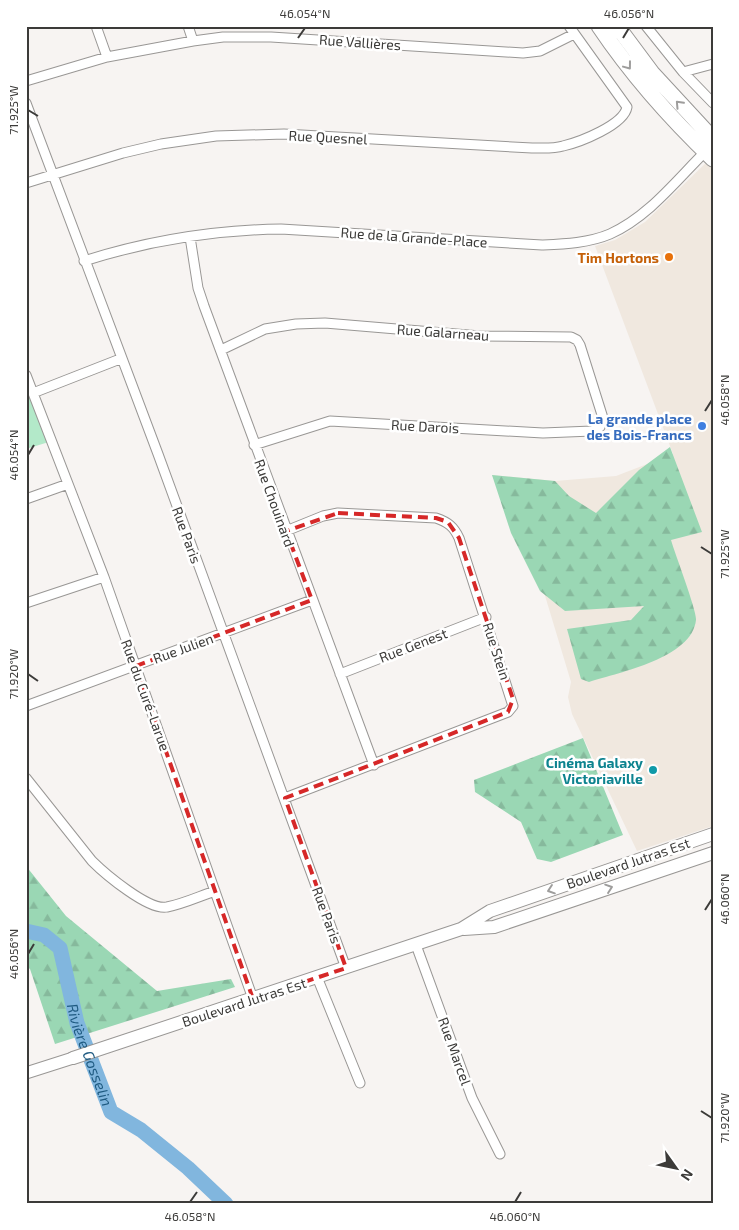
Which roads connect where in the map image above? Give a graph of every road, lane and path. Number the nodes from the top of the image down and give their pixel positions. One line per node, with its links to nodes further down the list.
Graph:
1 (96, 26): 8 (street)
2 (188, 26): 7 (street)
3 (599, 26): 14 (main road, one-way to 14)
4 (617, 26): 14 (main road, one-way to 4)
5 (646, 26): 10 (street)
6 (571, 30): 7 (street, Rue Vallières); 15 (street, Rue Quesnel)
7 (193, 41): 8 (street, Rue Vallières)
8 (107, 56): 11 (street, Rue Vallières)
9 (713, 64): 10 (street)
10 (683, 72): 13 (street)
11 (26, 81)
12 (26, 103): 15 (street, Rue Paris)
13 (713, 103)
14 (711, 148): 17 (street, Rue de la Grande-Place)
15 (53, 173): 16 (street, Rue Quesnel); 18 (street, Rue Paris)
16 (26, 182)
17 (190, 237): 18 (street, Rue de la Grande-Place); 19 (street, Rue Chouinard)
18 (84, 261): 20 (street, Rue Paris)
19 (221, 350): 23 (street, Rue Galarneau); 24 (street, Rue Chouinard)
20 (120, 359): 22 (street); 32 (street, Rue Paris)
21 (26, 375): 22 (street, Rue du Curé-Larue)
22 (33, 393): 25 (street, Rue du Curé-Larue)
23 (600, 427): 24 (street, Rue Darois)
24 (254, 446): 27 (street, Rue Chouinard)
25 (68, 484): 26 (street); 28 (street, Rue du Curé-Larue)
26 (26, 499)
27 (286, 531): 29 (street, Rue Chouinard); 31 (street, Rue Stein)
28 (104, 577): 30 (street); 33 (street, Rue du Curé-Larue)
29 (312, 600): 32 (street, Rue Julien); 34 (street, Rue Chouinard)
30 (26, 603)
31 (486, 617): 34 (street, Rue Genest); 36 (street, Rue Stein)
32 (223, 633): 33 (street, Rue Julien); 38 (street, Rue Paris)
33 (136, 666): 35 (street, Rue Julien); 41 (street, Rue du Curé-Larue)
34 (340, 674): 36 (street, Rue Chouinard)
35 (26, 706)
36 (374, 765): 38 (street, Rue Stein)
37 (26, 778): 41 (street)
38 (285, 798): 44 (street, Rue Paris)
39 (713, 834): 42 (main road, Boulevard Jutras Est, one-way to 42)
40 (713, 853): 42 (main road, Boulevard Jutras Est, one-way to 40)
41 (216, 891): 46 (street, Rue du Curé-Larue)
42 (461, 929): 43 (main road, Boulevard Jutras Est)
43 (416, 944): 44 (main road, Boulevard Jutras Est); 50 (street, Rue Marcel)
44 (346, 968): 45 (main road, Boulevard Jutras Est)
45 (317, 977): 46 (main road, Boulevard Jutras Est); 49 (street)
46 (254, 999): 47 (main road, Boulevard Jutras Est)
47 (73, 1058): 48 (street, Boulevard Jutras Est)
48 (26, 1073)
49 (360, 1083)
50 (500, 1154)

